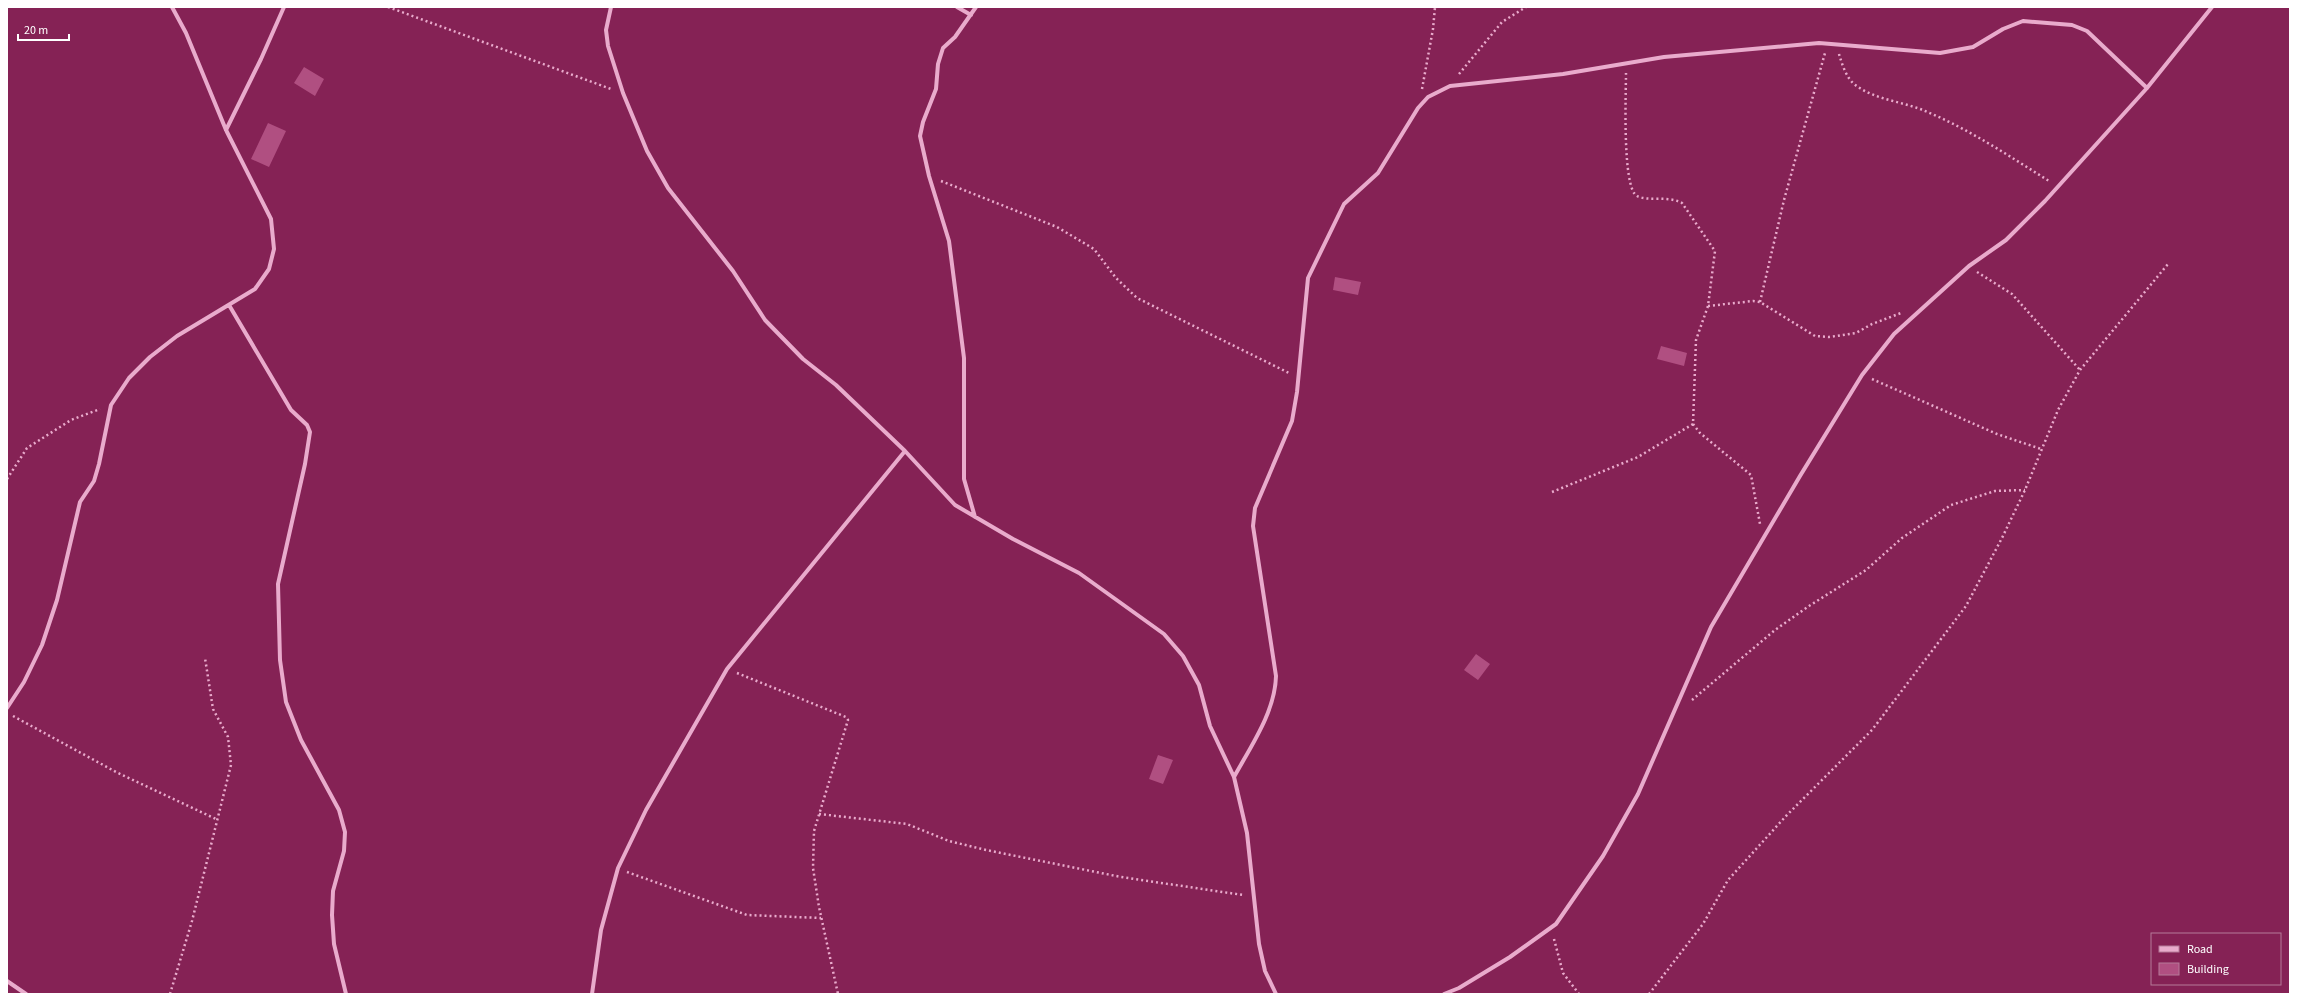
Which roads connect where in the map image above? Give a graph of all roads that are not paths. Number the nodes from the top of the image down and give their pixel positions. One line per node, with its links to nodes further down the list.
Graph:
1 (172, 7): 9 (street)
2 (284, 7): 9 (street)
3 (611, 7): 11 (street)
4 (957, 7): 7 (street)
5 (976, 7): 7 (street)
6 (2212, 7): 8 (street)
7 (971, 15): 12 (street)
8 (2147, 88): 14 (street); 20 (street)
9 (226, 130): 10 (street)
10 (229, 305): 13 (street); 17 (street)
11 (905, 451): 12 (street); 18 (street)
12 (975, 517): 14 (street)
13 (7, 708)
14 (1234, 778): 19 (street)
15 (7, 981): 16 (street)
16 (26, 994)
17 (346, 994)
18 (592, 994)
19 (1276, 994)
20 (1444, 994)

